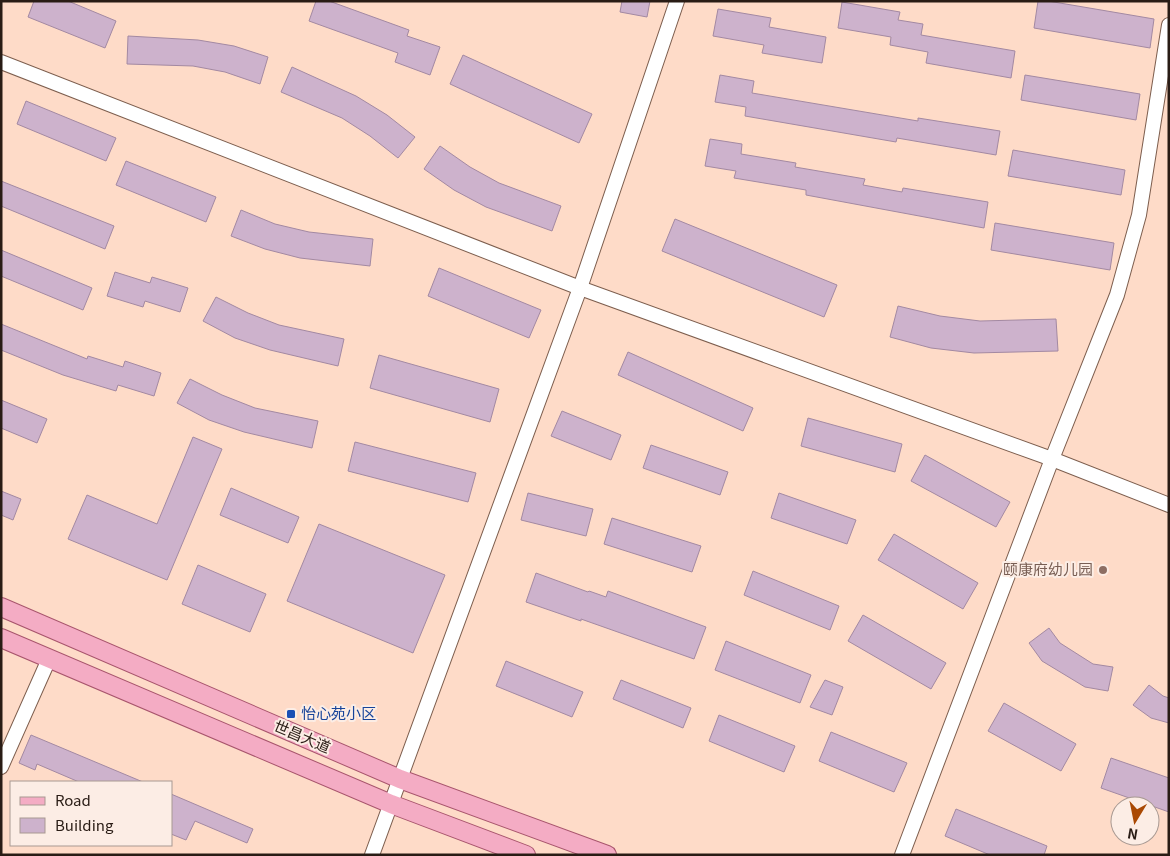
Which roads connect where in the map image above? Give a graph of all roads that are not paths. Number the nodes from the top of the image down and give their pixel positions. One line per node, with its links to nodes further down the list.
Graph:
1 (676, 1): 4 (street)
2 (1169, 25): 5 (street)
3 (1, 62): 4 (street)
4 (580, 288): 5 (street); 11 (street)
5 (1052, 458): 6 (street); 16 (street)
6 (1169, 505)
7 (1, 607): 11 (main road, 世昌大道)
8 (1, 638): 9 (main road, 世昌大道)
9 (49, 659): 10 (street); 12 (main road, 世昌大道)
10 (1, 767)
11 (400, 779): 12 (street); 15 (main road, 世昌大道)
12 (391, 804): 13 (street); 14 (main road, 世昌大道)
13 (372, 855)
14 (526, 855)
15 (607, 855)
16 (902, 855)

